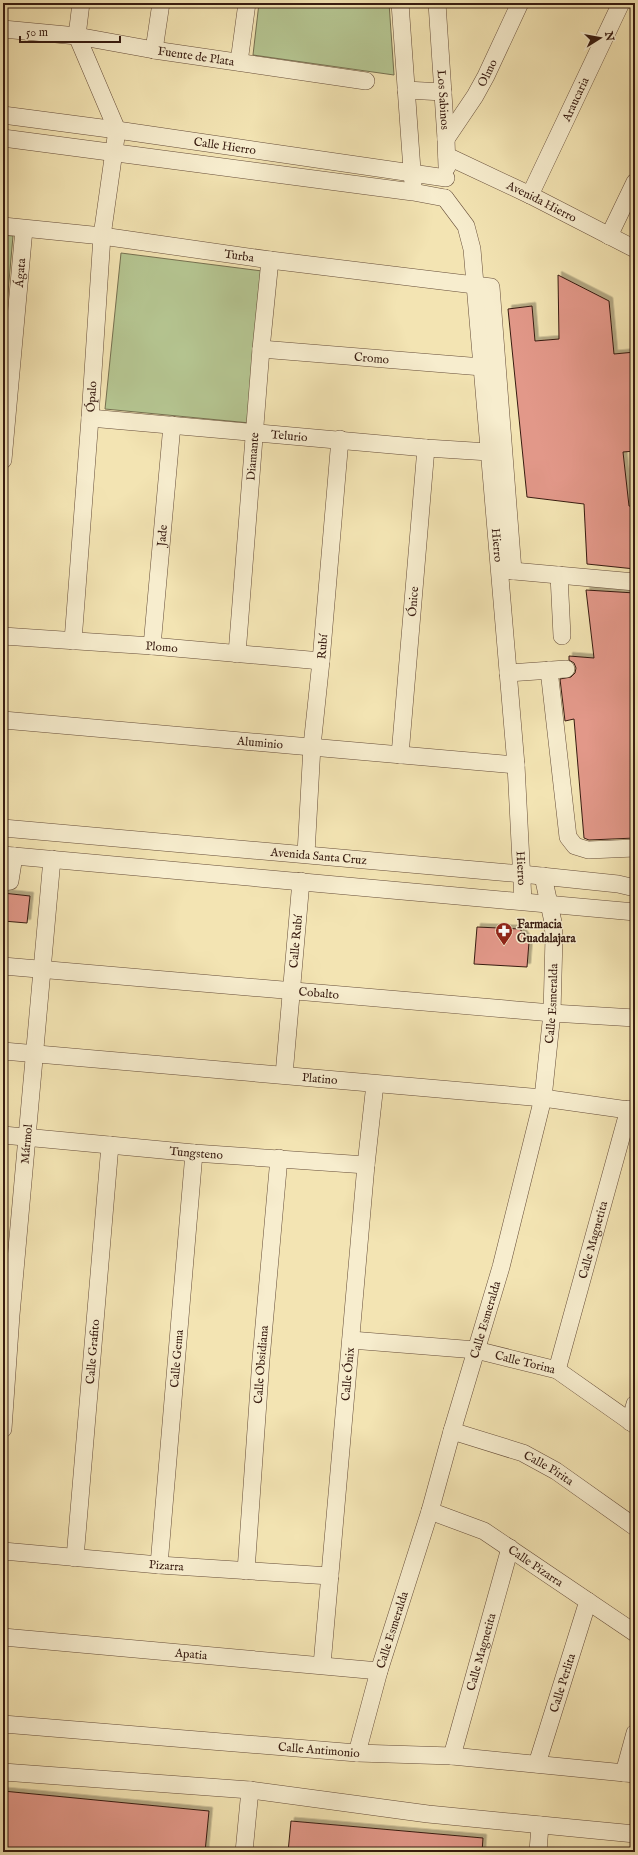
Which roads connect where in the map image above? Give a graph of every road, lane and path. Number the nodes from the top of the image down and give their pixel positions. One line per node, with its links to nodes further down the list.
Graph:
1 (81, 3): 9 (street)
2 (161, 3): 10 (street)
3 (247, 3): 11 (street)
4 (400, 3): 13 (street)
5 (437, 3): 14 (street, Los Sabinos)
6 (520, 3): 18 (street, Olmo)
7 (621, 3): 24 (street, Araucaria)
8 (3, 29): 9 (street, Fuente de Plata)
9 (77, 36): 10 (street, Fuente de Plata); 16 (street)
10 (154, 50): 11 (street, Fuente de Plata)
11 (239, 62): 12 (street, Fuente de Plata)
12 (366, 81)
13 (406, 90): 14 (street); 20 (street)
14 (443, 92): 18 (street, Los Sabinos)
15 (3, 115): 16 (street, Calle Hierro)
16 (117, 130): 19 (street, Ópalo); 20 (street, Calle Hierro)
17 (3, 138): 19 (street, Calle Hierro)
18 (447, 147): 21 (street, Los Sabinos); 24 (street, Avenida Hierro)
19 (114, 153): 23 (street, Calle Hierro); 28 (street, Ópalo)
20 (412, 174): 21 (street, Calle Hierro); 23 (street)
21 (446, 178): 25 (street, Los Sabinos)
22 (635, 182): 29 (street)
23 (413, 192): 25 (street, Calle Hierro)
24 (530, 195): 29 (street, Avenida Hierro)
25 (445, 198): 32 (street, Hierro)
26 (3, 226): 27 (street, Turba)
27 (24, 229): 28 (street, Turba); 41 (street, Ágata)
28 (102, 236): 31 (street, Turba); 35 (street, Ópalo)
29 (610, 236): 30 (street, Avenida Hierro)
30 (635, 249)
31 (270, 260): 32 (street, Turba); 33 (street, Diamante)
32 (484, 286): 34 (street, Hierro); 42 (street)
33 (261, 349): 34 (street, Cromo); 37 (street, Diamante)
34 (482, 367): 40 (street, Hierro)
35 (90, 418): 36 (street, Telurio); 47 (street, Ópalo)
36 (172, 425): 37 (street, Telurio); 48 (street, Jade)
37 (254, 432): 38 (street, Telurio); 49 (street, Diamante)
38 (340, 439): 39 (street, Telurio); 50 (street, Rubí)
39 (426, 448): 40 (street, Telurio); 56 (street, Ónice)
40 (489, 452): 42 (street, Hierro)
41 (3, 460)
42 (506, 570): 43 (street); 53 (street, Hierro)
43 (559, 575): 44 (street); 46 (street)
44 (635, 582)
45 (3, 636): 47 (street, Plomo)
46 (562, 636)
47 (73, 641): 48 (street, Plomo)
48 (152, 646): 49 (street, Plomo)
49 (237, 654): 50 (street, Plomo)
50 (321, 661): 55 (street, Rubí)
51 (549, 670): 52 (street); 53 (street); 59 (street)
52 (566, 670)
53 (508, 672): 57 (street, Hierro)
54 (3, 720): 55 (street, Aluminio)
55 (312, 746): 56 (street, Aluminio); 60 (street, Rubí)
56 (400, 755): 57 (street, Aluminio)
57 (516, 765): 63 (street, Hierro)
58 (3, 828): 60 (street, Avenida Santa Cruz)
59 (635, 848)
60 (306, 854): 63 (street, Avenida Santa Cruz)
61 (9, 855): 62 (street); 66 (street)
62 (52, 859): 65 (street); 72 (street, Mármol)
63 (522, 874): 64 (street, Avenida Santa Cruz); 68 (street, Hierro)
64 (543, 876): 67 (street, Avenida Santa Cruz); 69 (street, Calle Esmeralda)
65 (301, 881): 68 (street); 73 (street, Calle Rubí)
66 (3, 882)
67 (635, 888)
68 (524, 901): 69 (street)
69 (549, 904): 70 (street); 74 (street, Calle Esmeralda)
70 (635, 912)
71 (3, 966): 72 (street, Cobalto)
72 (41, 970): 73 (street, Cobalto); 77 (street, Mármol)
73 (292, 990): 74 (street, Cobalto); 78 (street, Calle Rubí)
74 (552, 1013): 75 (street, Cobalto); 80 (street, Calle Esmeralda)
75 (635, 1018)
76 (3, 1051): 77 (street, Platino)
77 (33, 1054): 78 (street, Platino); 83 (street, Mármol)
78 (284, 1075): 79 (street, Platino)
79 (375, 1084): 80 (street, Platino); 87 (street, Calle Ónix)
80 (543, 1098): 81 (street, Platino); 89 (street, Calle Esmeralda)
81 (632, 1110): 90 (street, Calle Magnetita)
82 (3, 1135): 83 (street, Tungsteno)
83 (27, 1136): 84 (street, Tungsteno); 93 (street, Mármol)
84 (110, 1145): 85 (street, Tungsteno); 99 (street, Calle Grafito)
85 (194, 1153): 86 (street, Tungsteno); 100 (street, Calle Gema)
86 (278, 1158): 87 (street, Tungsteno); 101 (street, Calle Obsidiana)
87 (366, 1165): 88 (street, Calle Ónix)
88 (350, 1340): 89 (street, Calle Torina); 102 (street, Calle Ónix)
89 (476, 1350): 90 (street, Calle Torina); 94 (street, Calle Esmeralda)
90 (557, 1370): 92 (street, Calle Torina)
91 (635, 1404): 92 (street)
92 (632, 1424)
93 (3, 1429)
94 (452, 1431): 95 (street, Calle Esmeralda); 96 (street, Calle Pirita)
95 (430, 1511): 97 (street, Calle Pizarra); 107 (street, Calle Esmeralda)
96 (635, 1527)
97 (510, 1548): 103 (street, Calle Pizarra); 111 (street, Calle Magnetita)
98 (3, 1551): 99 (street, Pizarra)
99 (75, 1558): 100 (street, Pizarra)
100 (159, 1565): 101 (street, Pizarra)
101 (246, 1571): 102 (street, Pizarra)
102 (330, 1576): 106 (street, Calle Ónix)
103 (588, 1601): 104 (street, Calle Pizarra); 112 (street, Calle Perlita)
104 (635, 1633)
105 (3, 1637): 106 (street, Apatia)
106 (322, 1665): 107 (street, Apatia)
107 (379, 1671): 110 (street, Calle Esmeralda)
108 (3, 1724): 110 (street, Calle Antimonio)
109 (635, 1733): 114 (street)
110 (357, 1754): 111 (street, Calle Antimonio)
111 (452, 1756): 112 (street, Calle Antimonio)
112 (537, 1764): 114 (street, Calle Antimonio)
113 (3, 1772): 115 (street)
114 (629, 1774)
115 (250, 1790): 116 (street); 118 (street)
116 (540, 1825): 117 (street); 119 (street)
117 (635, 1834)
118 (244, 1852)
119 (538, 1852)

